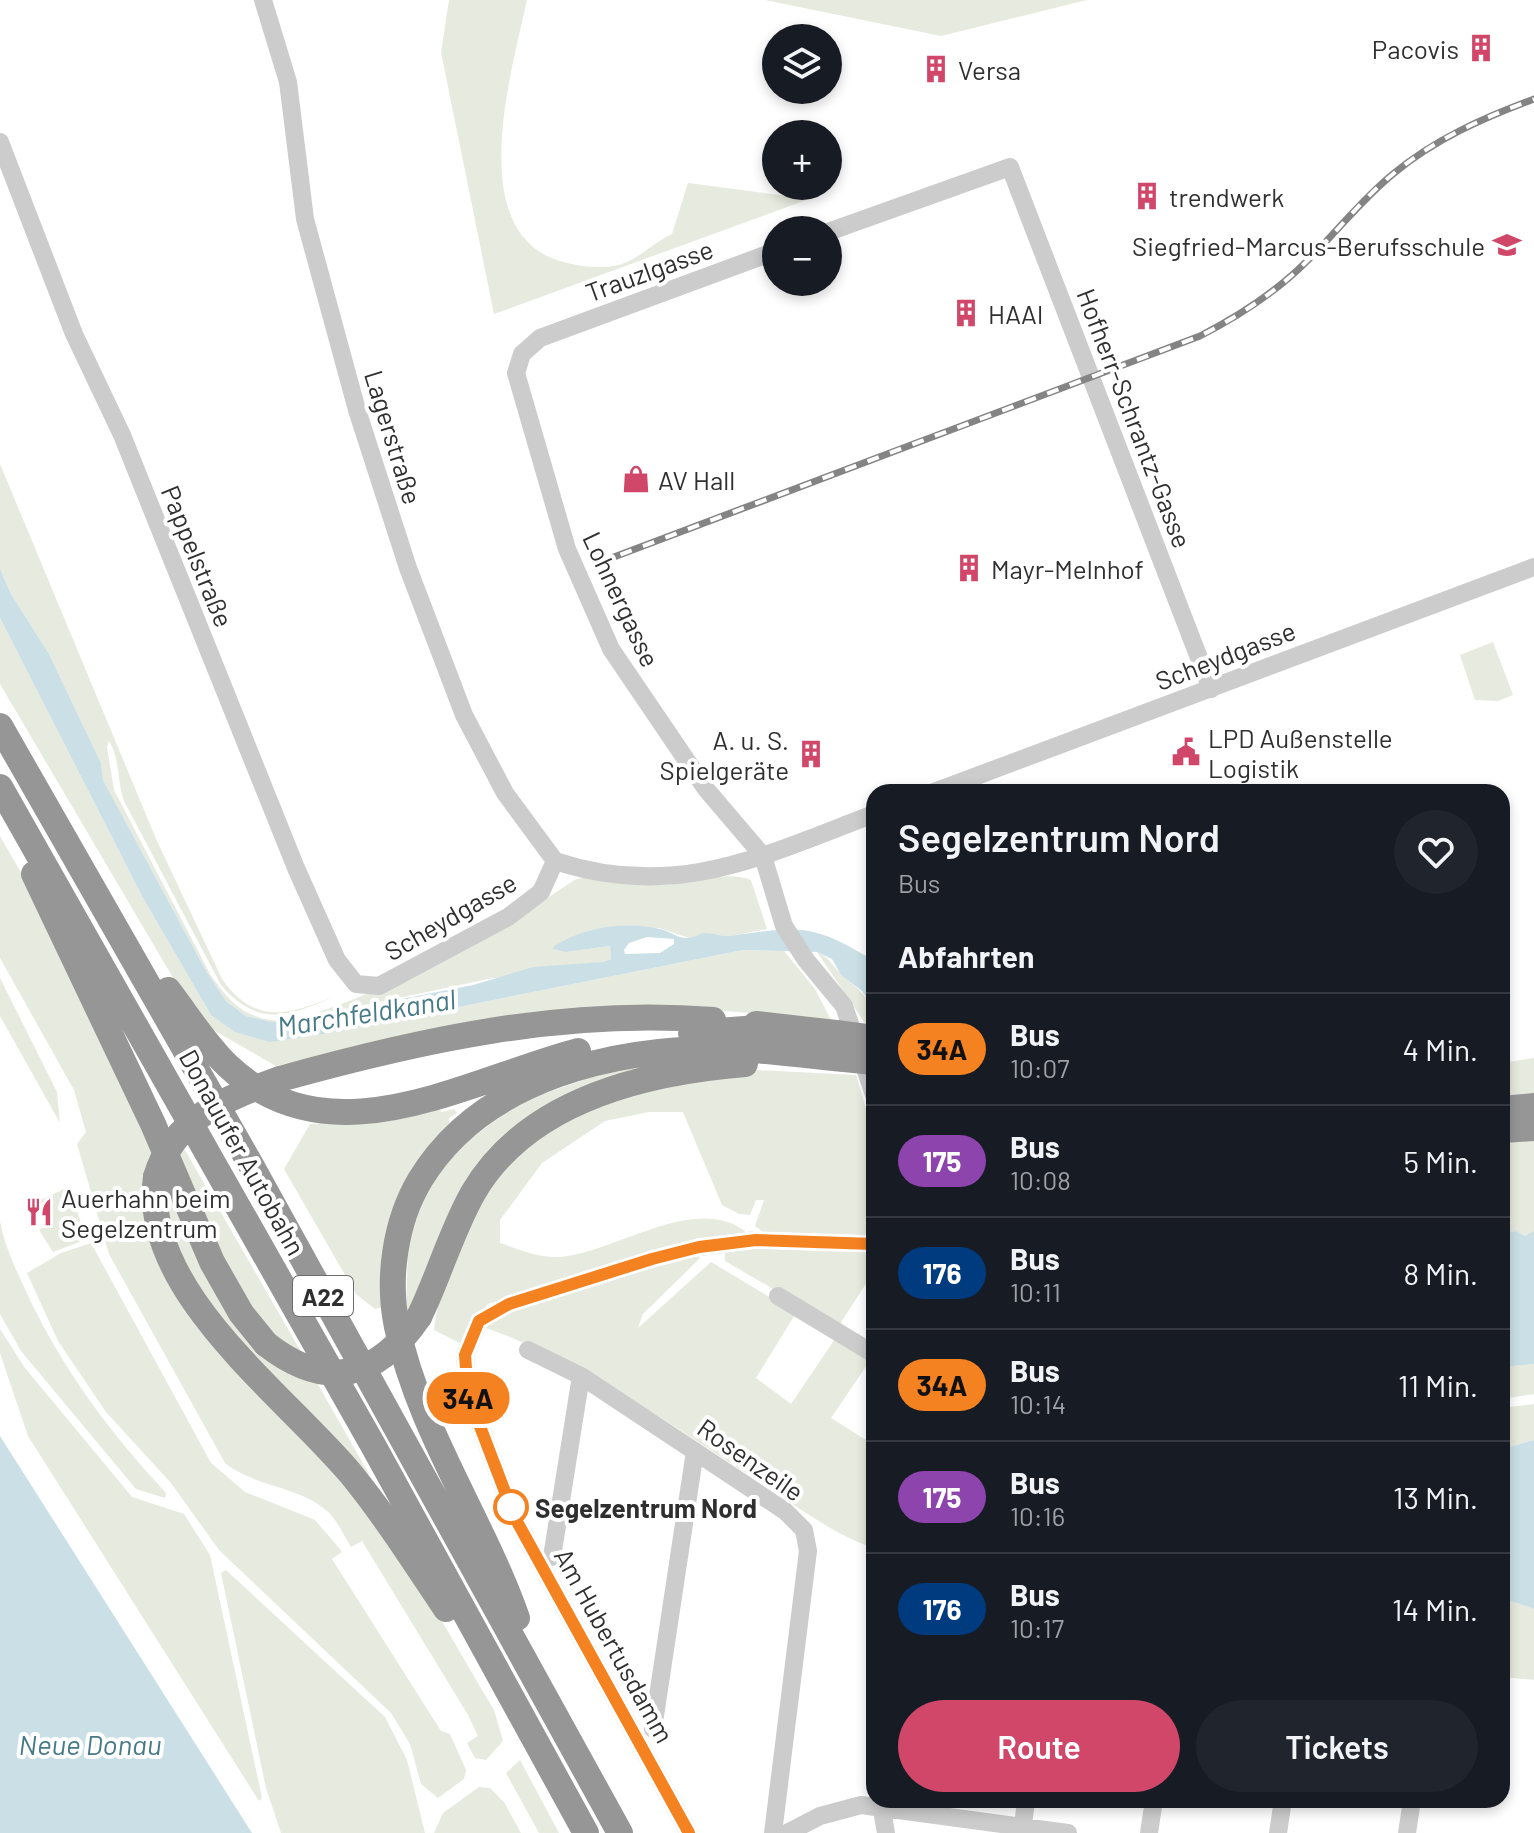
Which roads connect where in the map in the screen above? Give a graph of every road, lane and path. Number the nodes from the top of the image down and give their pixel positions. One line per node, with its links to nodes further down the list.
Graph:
1 (263, 0): 13 (street, Lagerstraße)
2 (0, 142): 15 (street, Pappelstraße)
3 (842, 227): 7 (street, Hofherr-Schrantz-Gasse)
4 (762, 256): 5 (street, Trauzlgasse)
5 (540, 338): 12 (street, Lohnergasse)
6 (1534, 567): 7 (street, Scheydgasse)
7 (1211, 689): 9 (street, Scheydgasse)
8 (0, 726): 14 (highway, Donauufer Autobahn / A22)
9 (956, 784)
10 (6, 796): 18 (highway, bridge); 33 (highway, Donauufer Autobahn / A22)
11 (866, 817): 12 (street)
12 (763, 856): 13 (street); 20 (street)
13 (555, 861): 15 (street, Scheydgasse)
14 (105, 906): 16 (highway); 32 (highway, Donauufer Autobahn / A22)
15 (356, 984)
16 (771, 1027): 17 (highway, bridge); 33 (highway, bridge)
17 (866, 1037)
18 (809, 1056): 19 (highway, bridge); 32 (highway)
19 (866, 1061)
20 (866, 1071)
21 (1534, 1106): 22 (highway)
22 (1510, 1108)
23 (1534, 1128): 24 (highway)
24 (1510, 1130)
25 (866, 1244): 45 (street, Am Hubertusdamm)
26 (778, 1296): 27 (street)
27 (866, 1349)
28 (528, 1350): 29 (street, Rosenzeile)
29 (581, 1376): 30 (street, Rosenzeile); 31 (street)
30 (695, 1451): 34 (street); 46 (street, Rosenzeile)
31 (552, 1557)
32 (540, 1685): 44 (highway, Donauufer Autobahn / A22)
33 (515, 1702): 43 (highway, Donauufer Autobahn / A22)
34 (653, 1729)
35 (866, 1805): 47 (street)
36 (893, 1808): 48 (street)
37 (907, 1808): 42 (street)
38 (1025, 1808): 42 (street)
39 (1153, 1808): 50 (street)
40 (1282, 1808): 51 (street)
41 (1411, 1808): 52 (street)
42 (1023, 1826): 49 (street)
43 (586, 1833)
44 (620, 1833)
45 (689, 1833)
46 (773, 1833)
47 (787, 1833)
48 (886, 1833)
49 (1068, 1833)
50 (1149, 1833)
51 (1278, 1833)
52 (1407, 1833)

